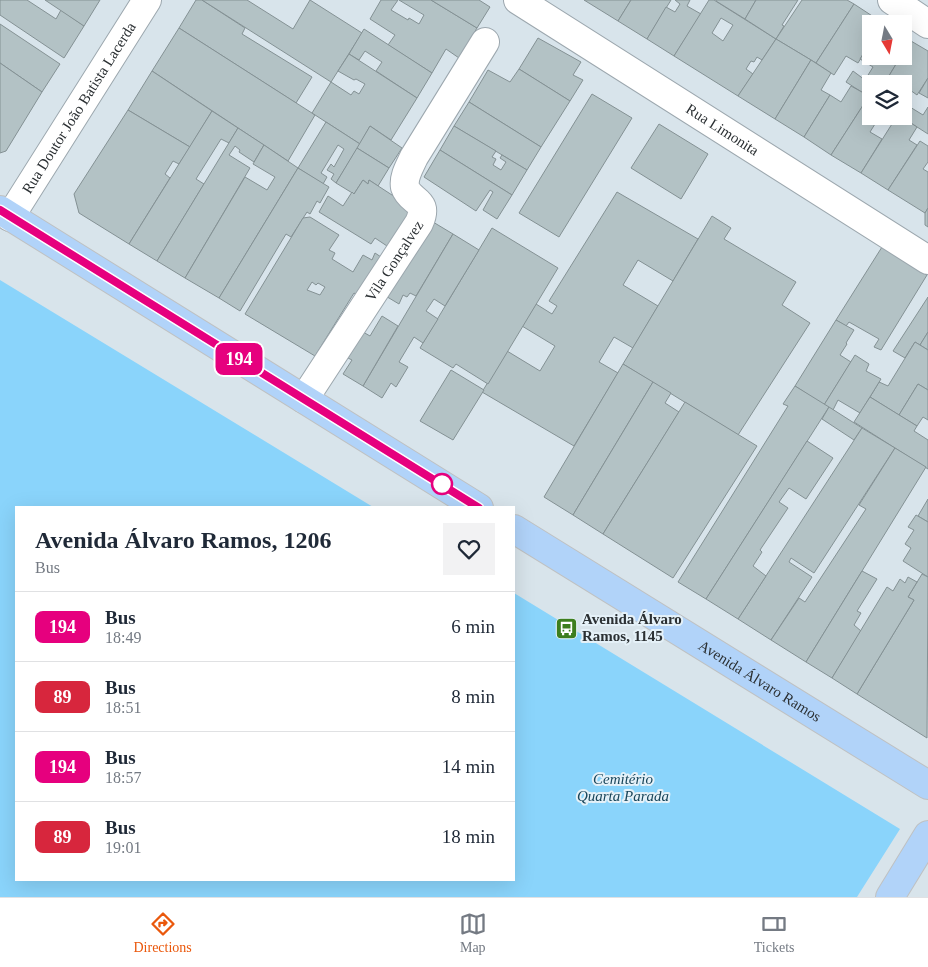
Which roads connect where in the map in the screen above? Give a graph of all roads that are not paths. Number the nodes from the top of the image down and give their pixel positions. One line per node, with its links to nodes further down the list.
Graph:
1 (147, 0): 6 (street, Rua Doutor João Batista Lacerda)
2 (518, 0): 7 (street, Rua Limonita)
3 (892, 0): 4 (street)
4 (928, 24)
5 (485, 42): 8 (street, Vila Gonçalvez)
6 (5, 214): 8 (main road)
7 (928, 260)
8 (304, 399): 9 (main road)
9 (476, 506)
10 (515, 530): 11 (main road, Avenida Álvaro Ramos)
11 (928, 785)
12 (928, 836): 13 (main road)
13 (890, 897)

